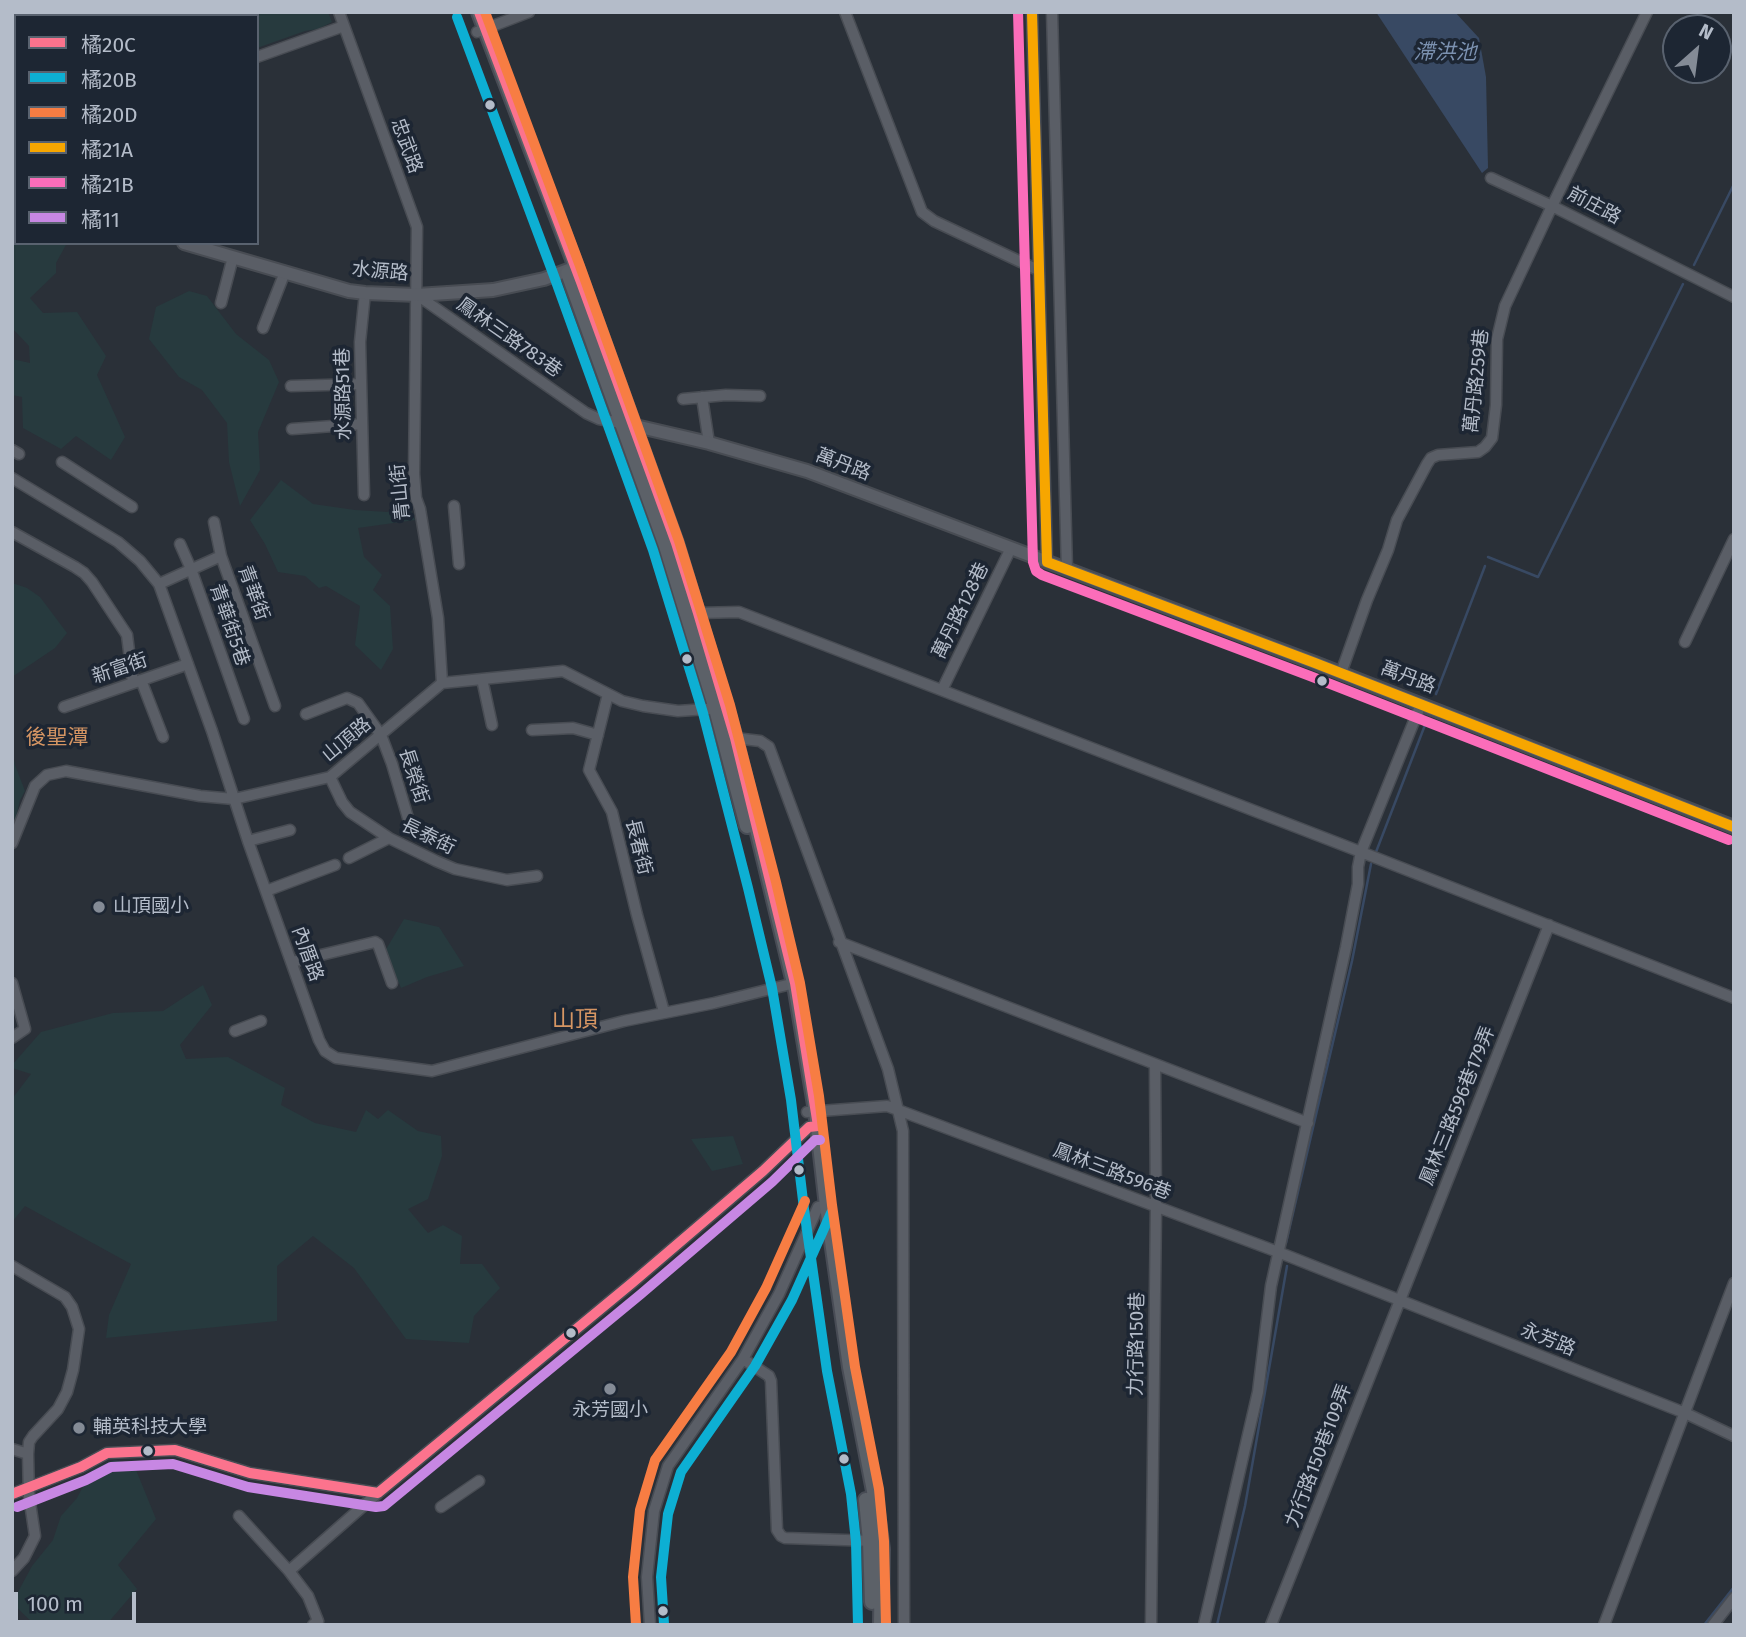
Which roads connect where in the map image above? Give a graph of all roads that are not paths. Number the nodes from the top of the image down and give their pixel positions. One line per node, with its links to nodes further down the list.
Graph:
1 (339, 12): 9 (street, 忠武路)
2 (470, 12): 10 (main road)
3 (479, 12): 10 (main road)
4 (529, 12): 10 (street)
5 (845, 12): 17 (street)
6 (1032, 12): 17 (street)
7 (1052, 12): 47 (street)
8 (1647, 12): 13 (street, 前庄路)
9 (344, 26): 11 (street); 20 (street, 忠武路)
10 (482, 31): 16 (main road)
11 (259, 56)
12 (1491, 178): 13 (street)
13 (1552, 206): 21 (street, 前庄路); 52 (street, 萬丹路259巷)
14 (209, 247): 15 (street, 水源路)
15 (233, 257): 18 (street, 水源路); 22 (street)
16 (572, 269): 20 (street, 水源路); 30 (main road)
17 (1038, 270): 44 (street)
18 (285, 272): 19 (street, 水源路); 23 (street)
19 (365, 293): 20 (street, 水源路); 24 (street, 水源路51巷)
20 (416, 295): 30 (street, 鳳林三路783巷); 55 (street, 青山街)
21 (1734, 298)
22 (221, 303)
23 (263, 328)
24 (360, 384): 25 (street); 29 (street, 水源路51巷)
25 (291, 386)
26 (760, 396): 27 (street)
27 (702, 397): 28 (street); 32 (street)
28 (683, 399)
29 (361, 424): 31 (street); 35 (street, 水源路51巷)
30 (627, 424): 32 (street, 萬丹路); 49 (main road); 61 (main road)
31 (292, 429)
32 (709, 443): 42 (street, 萬丹路)
33 (62, 462): 37 (street)
34 (12, 478): 48 (street, 內厝路)
35 (364, 495)
36 (454, 506): 45 (street)
37 (132, 507)
38 (214, 522): 43 (street)
39 (12, 532): 54 (street)
40 (1734, 539): 50 (street)
41 (180, 544): 46 (street, 青華街5巷)
42 (1011, 548): 44 (street, 萬丹路); 56 (street, 萬丹路128巷)
43 (221, 556): 46 (street, 青華街); 60 (street, 青華街)
44 (1047, 562): 47 (street, 萬丹路)
45 (459, 564)
46 (191, 569): 48 (street, 青華街); 63 (street, 青華街5巷)
47 (1067, 570): 52 (street, 萬丹路)
48 (159, 584): 51 (street, 內厝路)
49 (698, 613): 56 (street); 61 (main road)
50 (1685, 642)
51 (188, 664): 54 (street, 新富街); 71 (street, 內厝路)
52 (1341, 673): 58 (street, 萬丹路)
53 (482, 679): 55 (street); 57 (street); 64 (street)
54 (137, 681): 59 (street, 新富街); 68 (street)
55 (442, 683): 66 (street, 山頂路)
56 (942, 690): 78 (street)
57 (608, 694): 61 (street); 67 (street, 長春街)
58 (1420, 704): 72 (street, 萬丹路); 78 (street)
59 (64, 706)
60 (275, 706)
61 (721, 708): 69 (main road); 87 (main road)
62 (306, 714): 66 (street, 長榮街)
63 (244, 719)
64 (492, 725)
65 (532, 730): 67 (street)
66 (381, 735): 70 (street, 山頂路); 73 (street, 長榮街)
67 (598, 735): 90 (street, 長春街)
68 (163, 737)
69 (735, 738): 84 (street); 87 (main road)
70 (330, 778): 71 (street, 山頂路); 75 (street, 長泰街)
71 (234, 799): 76 (street, 內厝路); 77 (street, 山頂路)
72 (1734, 827)
73 (411, 828)
74 (290, 830): 76 (street)
75 (389, 838): 79 (street); 81 (street, 長泰街)
76 (248, 841): 82 (street, 內厝路)
77 (12, 842)
78 (1362, 852): 83 (street); 97 (street)
79 (349, 858)
80 (335, 865): 82 (street)
81 (537, 876)
82 (266, 891): 85 (street, 內厝路)
83 (1549, 925): 89 (street); 104 (street, 鳳林三路596巷179弄)
84 (839, 942): 94 (street); 95 (street)
85 (292, 962): 86 (street); 90 (street, 內厝路)
86 (392, 983)
87 (790, 984): 90 (street, 內厝路); 96 (main road)
88 (13, 986): 93 (street)
89 (1734, 998)
90 (664, 1012)
91 (261, 1021): 92 (street)
92 (235, 1031)
93 (12, 1038)
94 (1155, 1065): 97 (street); 100 (street, 力行路150巷)
95 (898, 1110): 96 (street, 鳳林三路596巷); 100 (street, 鳳林三路596巷); 124 (street)
96 (811, 1111): 98 (main road)
97 (1308, 1123): 101 (street)
98 (813, 1126): 99 (main road); 112 (street)
99 (822, 1206): 105 (street); 116 (main road)
100 (1156, 1207): 101 (street, 鳳林三路596巷); 125 (street, 力行路150巷)
101 (1278, 1252): 104 (street, 鳳林三路596巷); 126 (street)
102 (12, 1266): 109 (street)
103 (1734, 1283): 106 (street)
104 (1399, 1300): 106 (street, 永芳路); 127 (street, 力行路150巷109弄)
105 (743, 1359): 116 (street); 121 (street)
106 (1685, 1413): 107 (street, 永芳路); 128 (street)
107 (1734, 1436)
108 (12, 1449): 109 (street)
109 (28, 1454): 111 (street)
110 (479, 1481): 114 (street)
111 (29, 1487): 112 (street); 113 (street); 117 (street)
112 (378, 1493): 118 (street)
113 (12, 1494)
114 (441, 1507)
115 (239, 1516): 118 (street)
116 (876, 1541): 122 (main road); 123 (main road)
117 (12, 1571)
118 (289, 1572): 120 (street)
119 (1734, 1599): 129 (street)
120 (313, 1625)
121 (650, 1625)
122 (872, 1625)
123 (881, 1625)
124 (904, 1625)
125 (1151, 1625)
126 (1204, 1625)
127 (1271, 1625)
128 (1604, 1625)
129 (1713, 1625)

